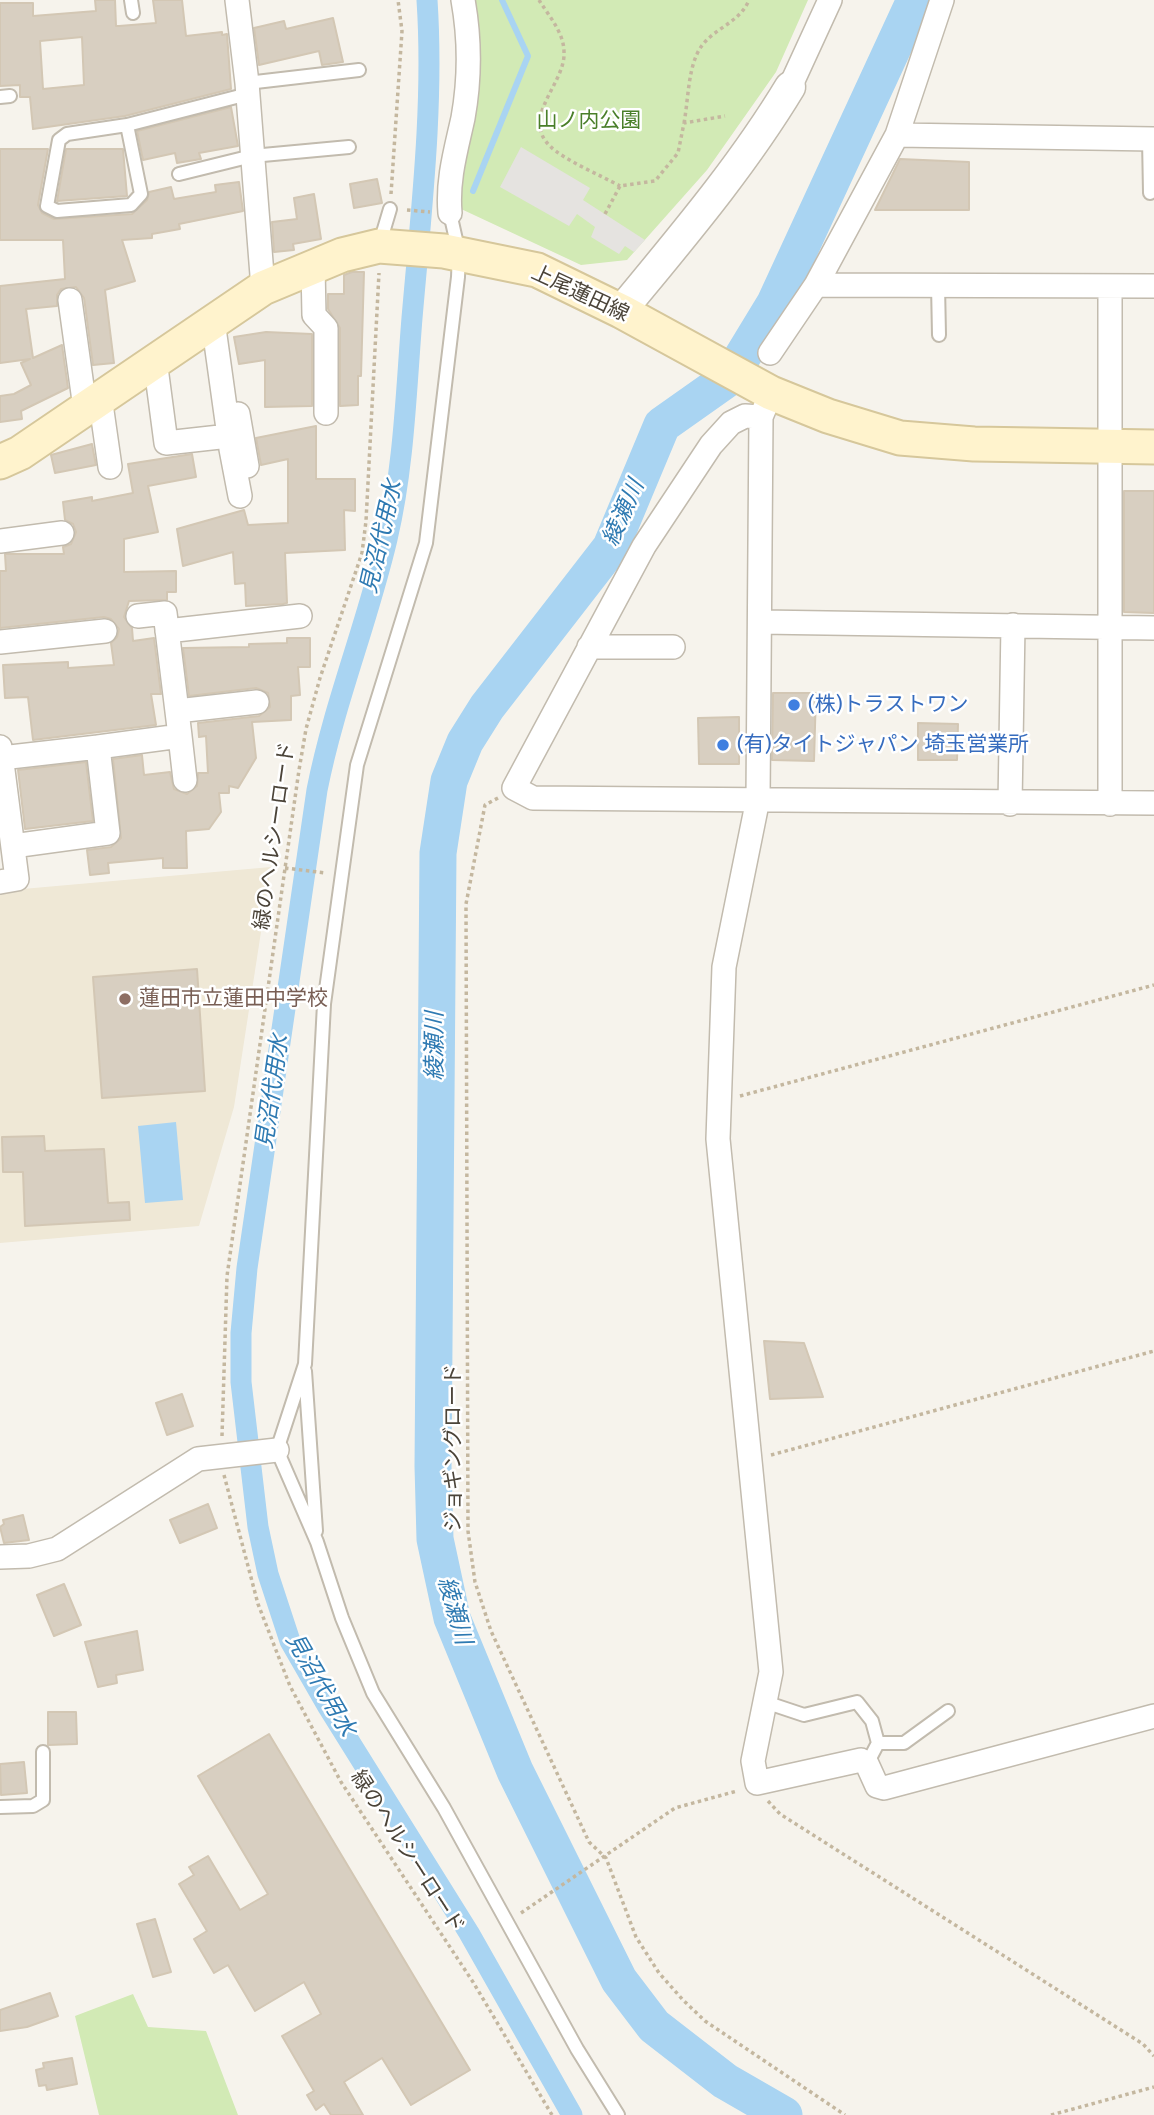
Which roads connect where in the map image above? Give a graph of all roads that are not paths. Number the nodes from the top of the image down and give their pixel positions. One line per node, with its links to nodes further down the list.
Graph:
1 (237, 0): 6 (street)
2 (463, 0): 16 (street)
3 (830, 0): 7 (street)
4 (942, 0): 9 (street)
5 (359, 70): 6 (lane)
6 (248, 88): 8 (lane); 12 (street)
7 (790, 88): 26 (street)
8 (127, 125): 8 (lane)
9 (897, 135): 10 (street); 20 (street)
10 (1152, 139): 14 (lane)
11 (349, 147): 12 (lane)
12 (253, 156): 13 (lane); 24 (street)
13 (179, 174)
14 (1150, 193)
15 (395, 209): 17 (lane)
16 (443, 213): 18 (lane)
17 (384, 246): 18 (main road, 上尾蓮田線); 19 (main road, 上尾蓮田線)
18 (451, 252): 26 (main road, 上尾蓮田線); 67 (lane)
19 (313, 267): 24 (main road, 上尾蓮田線); 33 (street)
20 (816, 285): 21 (street); 29 (street)
21 (938, 285): 22 (street); 28 (lane)
22 (1110, 286): 23 (street); 35 (street)
23 (1154, 286)
24 (263, 288): 27 (main road, 上尾蓮田線)
25 (70, 300): 32 (street)
26 (621, 311): 31 (main road, 上尾蓮田線)
27 (219, 318): 30 (main road, 上尾蓮田線); 34 (street); 38 (street)
28 (939, 335)
29 (770, 353)
30 (155, 359): 32 (main road, 上尾蓮田線); 34 (street)
31 (759, 396): 35 (main road, 上尾蓮田線); 45 (street); 52 (street)
32 (93, 402): 37 (main road, 上尾蓮田線); 39 (street)
33 (326, 413)
34 (229, 436): 40 (street)
35 (1110, 446): 36 (main road, 上尾蓮田線); 47 (street)
36 (1154, 447)
37 (0, 462)
38 (247, 466)
39 (110, 467)
40 (240, 496)
41 (62, 533): 42 (street)
42 (0, 541)
43 (138, 616): 50 (street)
44 (300, 616): 50 (street)
45 (761, 622): 46 (street); 61 (street)
46 (1013, 625): 47 (street); 63 (street)
47 (1112, 628): 48 (street); 64 (street)
48 (1154, 628)
49 (104, 631): 51 (street)
50 (167, 631): 55 (street)
51 (0, 642)
52 (589, 647): 53 (street); 61 (street)
53 (673, 647)
54 (257, 702): 55 (street)
55 (177, 711): 56 (street)
56 (180, 736): 57 (street); 59 (street)
57 (98, 747): 58 (street); 65 (street)
58 (1, 753): 60 (street)
59 (185, 780)
60 (3, 798): 65 (street)
61 (758, 799): 63 (street); 71 (street)
62 (1154, 803): 64 (street)
63 (1010, 804): 64 (street)
64 (1110, 804)
65 (13, 846): 66 (street)
66 (0, 882)
67 (305, 1364): 68 (lane); 69 (lane)
68 (269, 1451): 69 (lane); 70 (street)
69 (317, 1542): 77 (lane)
70 (0, 1557)
71 (765, 1702): 75 (lane); 75 (street)
72 (948, 1711): 75 (lane)
73 (1154, 1716): 75 (street)
74 (43, 1752): 76 (lane)
75 (873, 1754)
76 (0, 1807)
77 (618, 2115)

